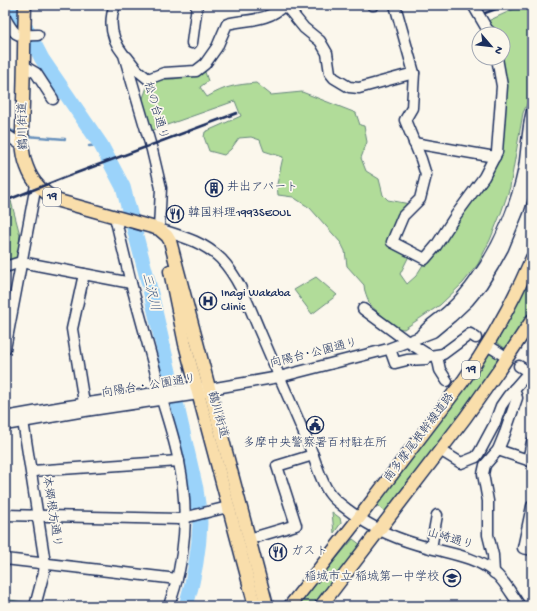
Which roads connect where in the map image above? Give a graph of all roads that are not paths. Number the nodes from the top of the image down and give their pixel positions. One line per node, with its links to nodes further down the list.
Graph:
1 (115, 5): 10 (street, 松の台通り)
2 (197, 5): 9 (street)
3 (395, 5): 13 (street)
4 (473, 5): 7 (street)
5 (25, 8): 8 (main road, 鶴川街道 / 19)
6 (5, 18): 8 (street)
7 (485, 26)
8 (29, 35): 11 (main road, 鶴川街道 / 19)
9 (192, 43)
10 (124, 55): 13 (street); 23 (street, 松の台通り)
11 (24, 66): 14 (street); 17 (main road, 鶴川街道 / 19)
12 (498, 66): 19 (street)
13 (414, 73): 18 (street)
14 (53, 99)
15 (532, 111): 31 (street, 向陽台･公園通り)
16 (5, 134): 17 (street)
17 (23, 143): 21 (main road, 鶴川街道 / 19)
18 (414, 143): 19 (street); 19 (street)
19 (495, 157)
20 (532, 160): 31 (street, 向陽台･公園通り)
21 (36, 185): 22 (main road, 鶴川街道 / 19); 25 (street)
22 (117, 217): 23 (main road, 鶴川街道 / 19); 28 (street)
23 (159, 229): 41 (street, 山崎通り); 43 (main road, 鶴川街道); 45 (main road, 鶴川街道)
24 (532, 258): 64 (main road, 南多摩尾根幹線道路 / 19)
25 (21, 262): 26 (street); 27 (street); 35 (street)
26 (5, 267)
27 (84, 274): 28 (street); 47 (street)
28 (131, 283): 46 (street)
29 (363, 309): 33 (street)
30 (532, 320): 52 (main road, 南多摩尾根幹線道路 / 19)
31 (422, 335): 33 (street, 向陽台･公園通り)
32 (476, 338): 37 (street)
33 (408, 342): 36 (street, 向陽台･公園通り); 37 (street)
34 (492, 348): 38 (street)
35 (5, 349)
36 (390, 349): 37 (street); 41 (street, 向陽台･公園通り)
37 (432, 355): 42 (street)
38 (503, 355)
39 (519, 366): 40 (street)
40 (531, 372): 44 (street)
41 (279, 377): 43 (street, 向陽台･公園通り); 54 (street, 山崎通り)
42 (447, 381)
43 (210, 389): 45 (street, 向陽台・公園通り); 66 (main road, 鶴川街道)
44 (514, 389): 52 (street); 53 (street)
45 (198, 391): 46 (street, 向陽台・公園通り); 59 (main road, 鶴川街道)
46 (164, 395): 47 (street, 向陽台・公園通り); 55 (street)
47 (84, 407): 48 (street, 向陽台・公園通り); 49 (street, 向陽台・公園通り)
48 (5, 417)
49 (23, 421): 50 (street, 向陽台・公園通り); 57 (street, 本郷根方通り)
50 (5, 425)
51 (532, 442): 56 (street)
52 (440, 450): 65 (main road, 南多摩尾根幹線道路 / 19)
53 (498, 450): 56 (street); 71 (street)
54 (313, 455): 64 (street, 山崎通り); 66 (street)
55 (179, 461): 57 (street); 63 (street)
56 (530, 461)
57 (32, 470): 61 (street, 本郷根方通り)
58 (532, 506): 68 (street)
59 (228, 507): 63 (street); 75 (main road, 鶴川街道)
60 (5, 515): 61 (street)
61 (38, 515): 63 (street); 70 (street, 本郷根方通り)
62 (437, 515): 67 (street)
63 (188, 517): 72 (street)
64 (360, 518): 65 (street, 山崎通り); 77 (main road, 南多摩尾根幹線道路 / 19)
65 (379, 531): 67 (street, 山崎通り); 78 (main road, 南多摩尾根幹線道路 / 19)
66 (249, 538): 76 (main road, 鶴川街道)
67 (431, 548): 71 (street, 山崎通り)
68 (532, 550)
69 (5, 559): 70 (street)
70 (45, 563): 72 (street); 73 (street, 本郷根方通り)
71 (494, 573): 79 (street, 山崎通り)
72 (178, 579): 74 (street)
73 (35, 606)
74 (169, 606)
75 (255, 606)
76 (267, 606)
77 (290, 606)
78 (321, 606)
79 (520, 606)

